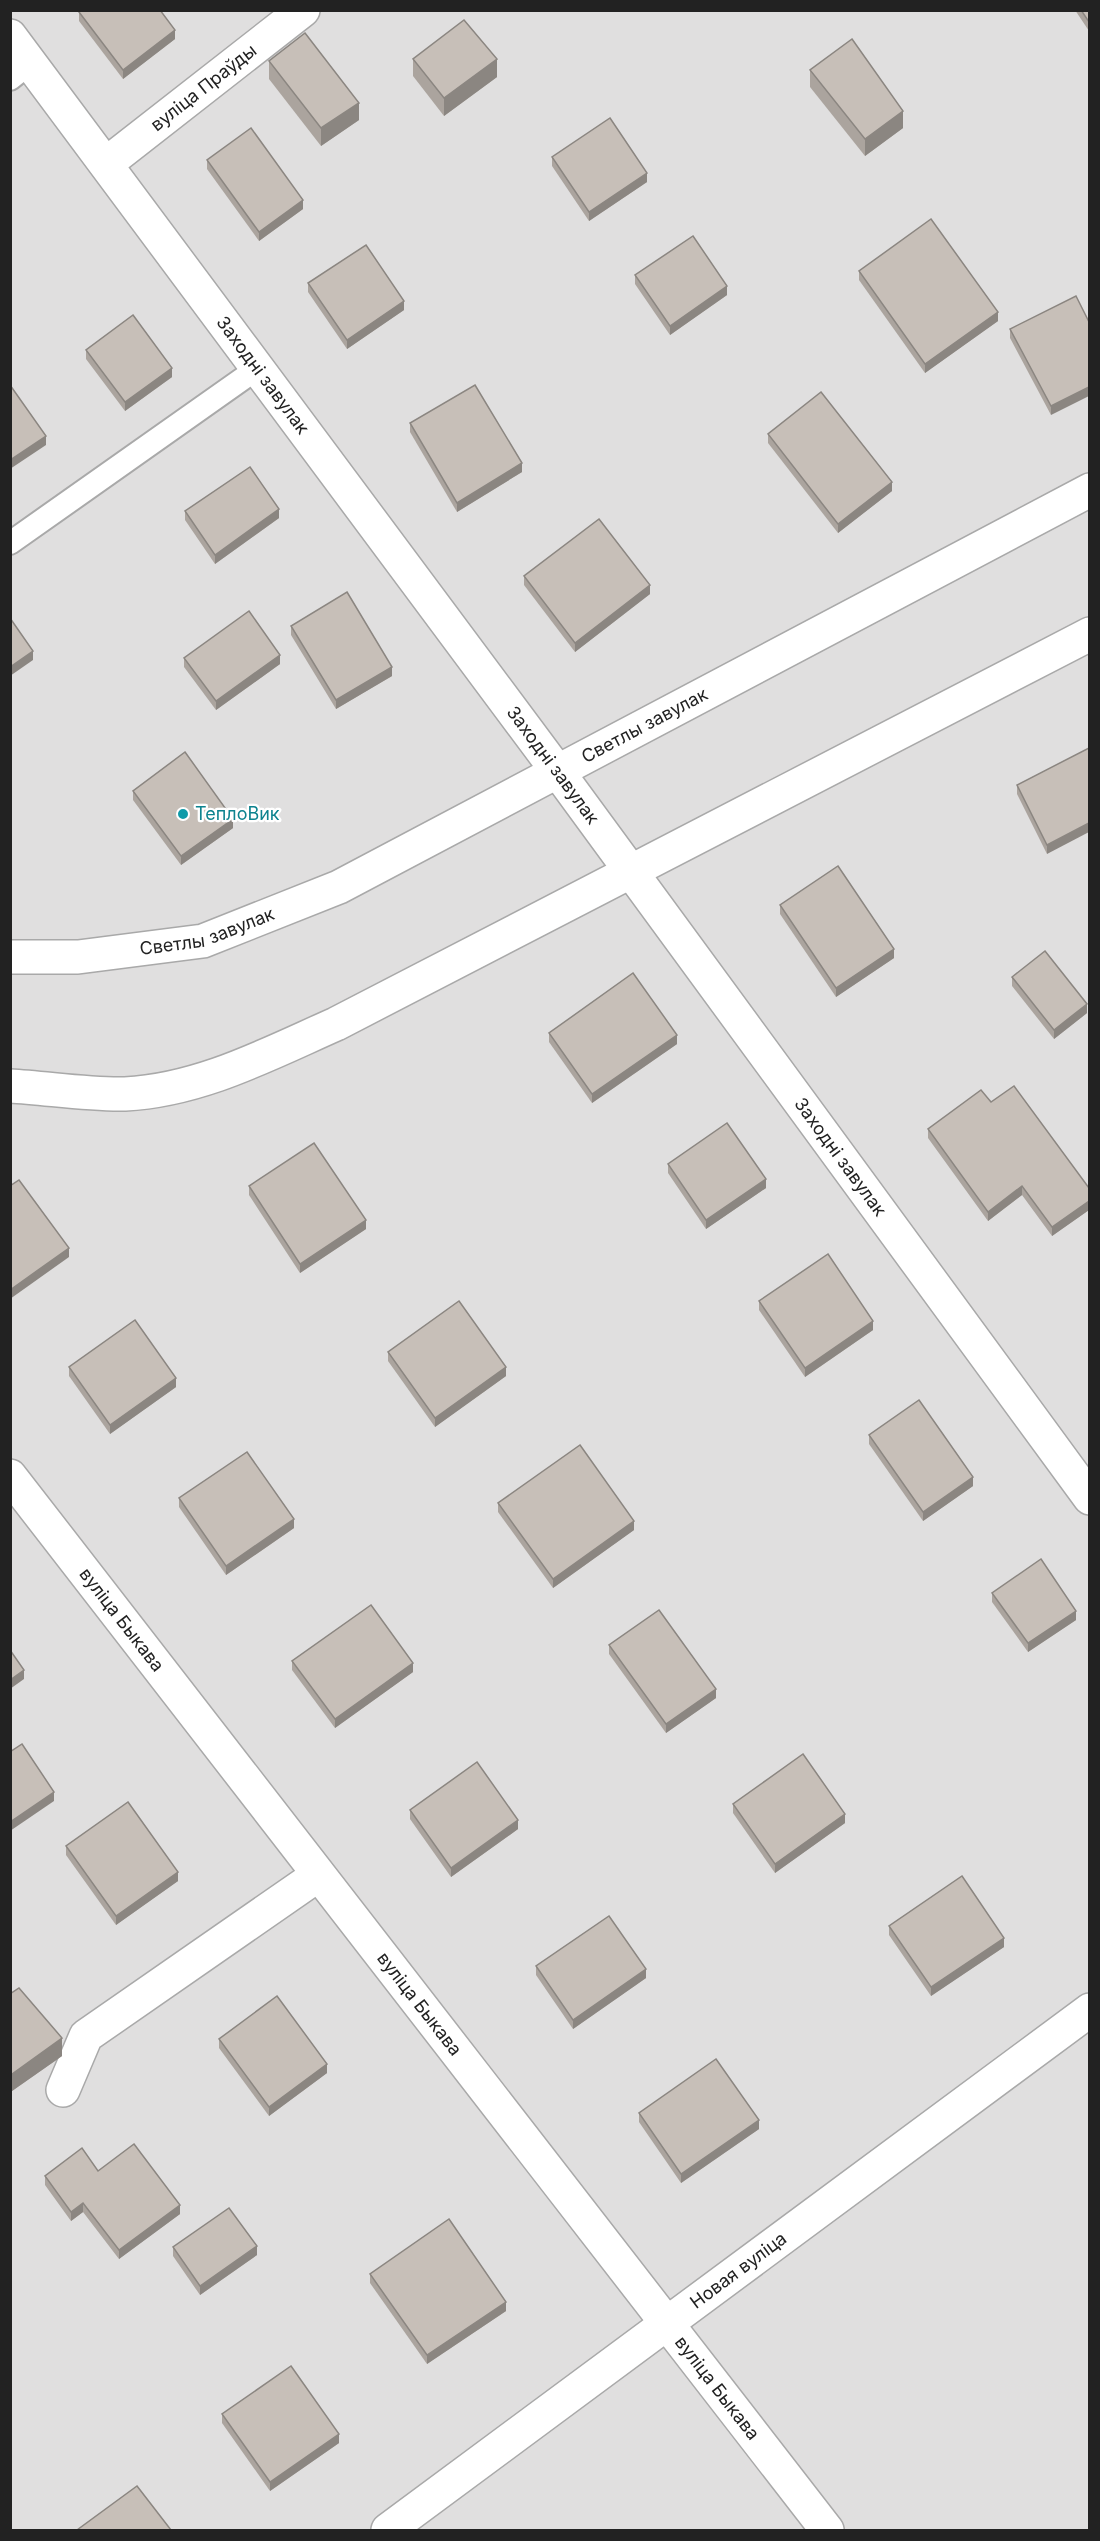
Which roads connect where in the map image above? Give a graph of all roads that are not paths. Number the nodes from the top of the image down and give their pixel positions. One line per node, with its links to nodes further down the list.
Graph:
1 (303, 10): 4 (street, вуліца Праўды)
2 (10, 36): 3 (street, Заходні завулак)
3 (20, 71): 4 (street, Заходні завулак)
4 (106, 164): 5 (street, Заходні завулак)
5 (258, 368): 7 (lane); 9 (street, Заходні завулак)
6 (1089, 490): 9 (street, Светлы завулак)
7 (10, 543)
8 (1089, 634): 10 (street)
9 (558, 772): 10 (street, Заходні завулак); 11 (street, Светлы завулак)
10 (631, 871): 12 (street); 14 (street, Заходні завулак)
11 (10, 957)
12 (10, 1086)
13 (10, 1476): 15 (street, вуліца Быкава)
14 (1089, 1498)
15 (318, 1875): 17 (street); 18 (street, вуліца Быкава)
16 (1089, 2010): 18 (street, Новая вуліца)
17 (63, 2090)
18 (666, 2325): 19 (street, Новая вуліца); 20 (street, вуліца Быкава)
19 (388, 2530)
20 (826, 2530)

